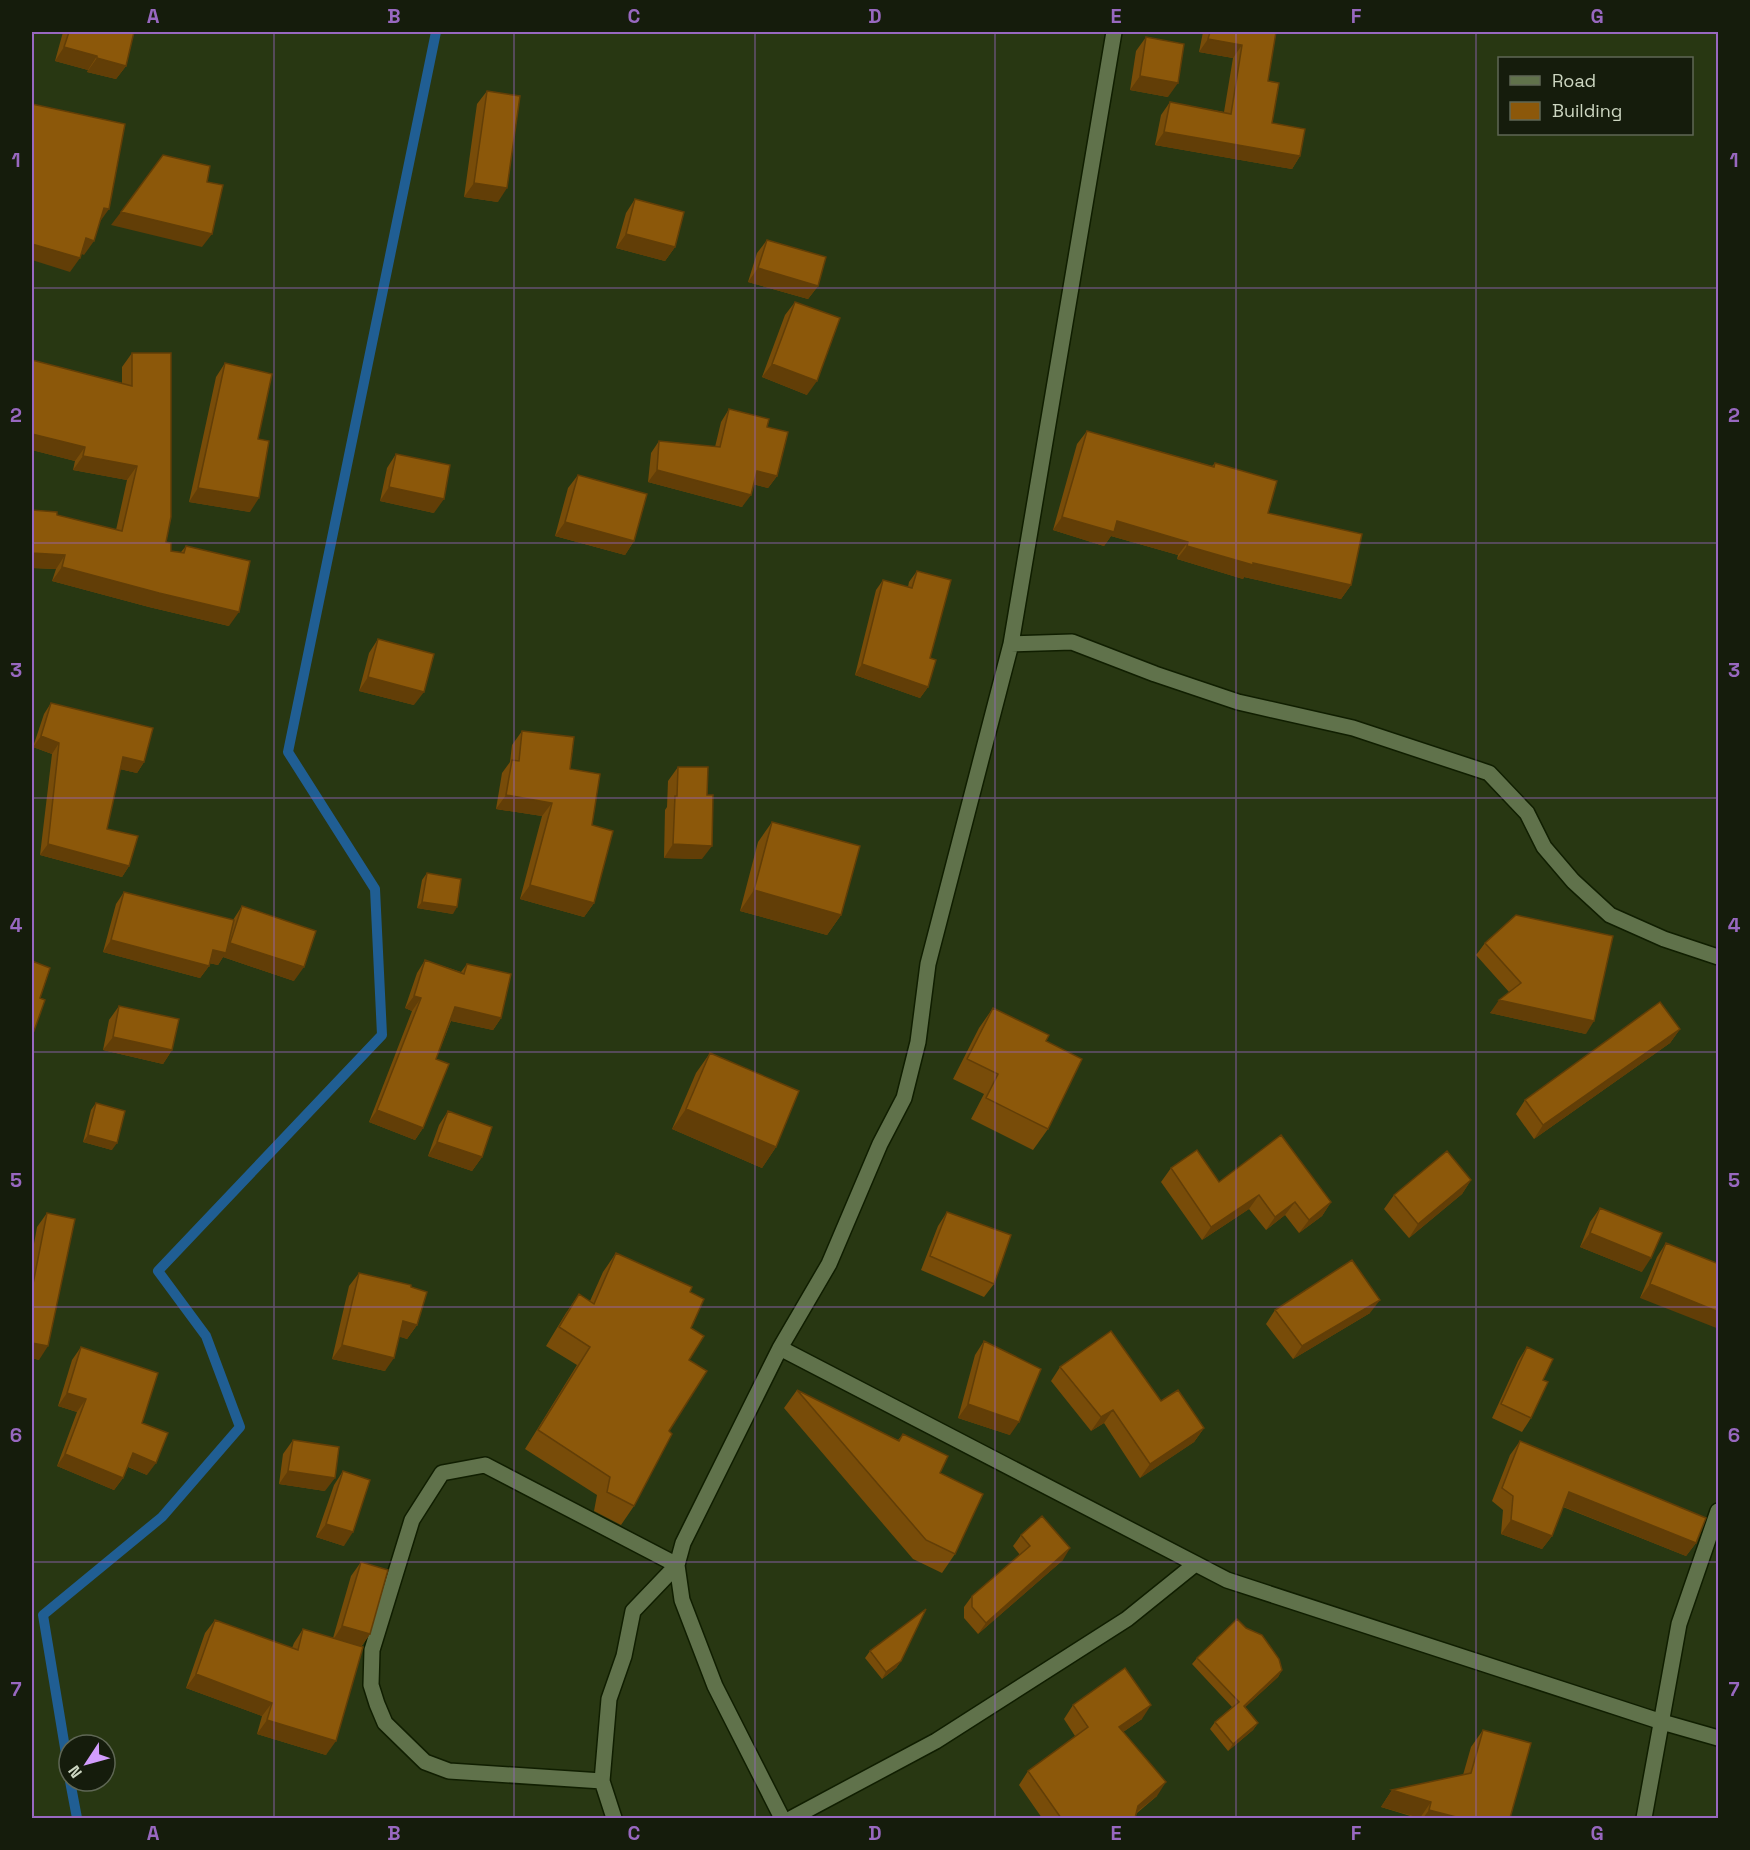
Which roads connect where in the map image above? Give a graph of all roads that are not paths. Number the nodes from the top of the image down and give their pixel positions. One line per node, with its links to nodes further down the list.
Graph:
1 (1114, 32): 2 (street)
2 (1011, 644): 3 (street); 4 (street)
3 (1719, 957)
4 (780, 1348): 6 (street); 7 (street)
5 (1719, 1511): 8 (street)
6 (677, 1565): 10 (street); 10 (street); 12 (street)
7 (1194, 1565): 8 (street); 13 (street)
8 (1662, 1722): 9 (street); 14 (street)
9 (1719, 1738)
10 (602, 1781): 11 (street)
11 (614, 1818)
12 (782, 1818)
13 (792, 1818)
14 (1644, 1818)

